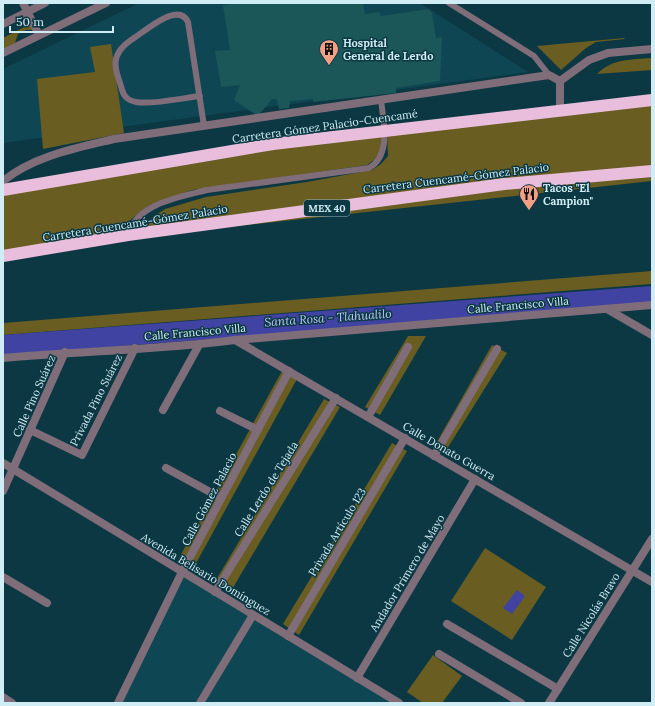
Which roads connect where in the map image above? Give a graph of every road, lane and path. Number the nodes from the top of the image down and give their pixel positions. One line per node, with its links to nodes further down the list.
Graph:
1 (23, 3): 5 (street)
2 (44, 3): 5 (street)
3 (106, 3): 7 (street)
4 (449, 3): 10 (lane)
5 (27, 11): 6 (street); 7 (street)
6 (3, 24)
7 (38, 35): 9 (street)
8 (652, 49): 11 (street)
9 (3, 53)
10 (549, 75): 11 (street); 13 (street)
11 (560, 80): 15 (street)
12 (200, 96): 12 (lane); 16 (lane)
13 (381, 99): 16 (street); 17 (lane)
14 (652, 100): 15 (highway, Carretera Gómez Palacio-Cuencamé)
15 (560, 110): 17 (highway, Carretera Gómez Palacio-Cuencamé)
16 (204, 126): 19 (street)
17 (384, 130): 20 (highway, Carretera Gómez Palacio-Cuencamé); 21 (lane)
18 (652, 171): 21 (highway, Carretera Cuencamé-Gómez Palacio / MEX 40)
19 (3, 181)
20 (3, 190)
21 (128, 235): 22 (highway, Carretera Cuencamé-Gómez Palacio / MEX 40)
22 (3, 256)
23 (652, 305): 24 (street, Calle Francisco Villa)
24 (607, 309): 25 (street); 26 (street, Calle Francisco Villa)
25 (652, 335)
26 (235, 340): 27 (street, Calle Francisco Villa); 33 (street, Calle Donato Guerra)
27 (199, 345): 29 (street, Calle Francisco Villa); 35 (street)
28 (408, 347): 37 (street)
29 (135, 348): 31 (street, Calle Francisco Villa); 38 (street, Privada Pino Suárez)
30 (497, 350): 41 (street)
31 (65, 352): 32 (street, Calle Francisco Villa); 38 (street, Calle Pino Suárez)
32 (3, 358)
33 (289, 371): 34 (street, Calle Donato Guerra); 39 (street, Calle Gómez Palacio)
34 (336, 398): 37 (street, Calle Donato Guerra); 53 (street, Calle Lerdo de Tejada)
35 (163, 410)
36 (220, 411): 39 (street)
37 (368, 417): 40 (street, Calle Donato Guerra)
38 (30, 430): 44 (street, Calle Pino Suárez)
39 (258, 430): 47 (street, Calle Gómez Palacio)
40 (405, 438): 41 (street, Calle Donato Guerra); 57 (street, Privada Artículo 123)
41 (434, 456): 45 (street, Calle Donato Guerra)
42 (3, 463): 44 (street, Avenida Belisario Domínguez)
43 (166, 468): 47 (street)
44 (14, 470): 46 (street, Calle Pino Suárez); 50 (street, Avenida Belisario Domínguez)
45 (475, 479): 49 (street, Calle Donato Guerra); 59 (street, Andador Primero de Mayo)
46 (3, 492)
47 (221, 498): 50 (street, Calle Gómez Palacio)
48 (652, 539): 49 (street, Calle Nicolás Bravo)
49 (632, 570): 52 (street, Calle Donato Guerra); 60 (street, Calle Nicolás Bravo)
50 (182, 572): 53 (street, Avenida Belisario Domínguez); 63 (street, Calle Gómez Palacio)
51 (3, 577): 54 (street)
52 (652, 582)
53 (215, 592): 55 (street, Avenida Belisario Domínguez)
54 (47, 603)
55 (253, 615): 57 (street, Avenida Belisario Domínguez); 64 (street)
56 (447, 624): 60 (street)
57 (288, 636): 59 (street, Avenida Belisario Domínguez)
58 (439, 654): 66 (street)
59 (357, 678): 65 (street, Avenida Belisario Domínguez)
60 (558, 689): 67 (street, Calle Nicolás Bravo)
61 (3, 697): 62 (street)
62 (12, 703)
63 (118, 703)
64 (200, 703)
65 (399, 703)
66 (521, 703)
67 (549, 703)

